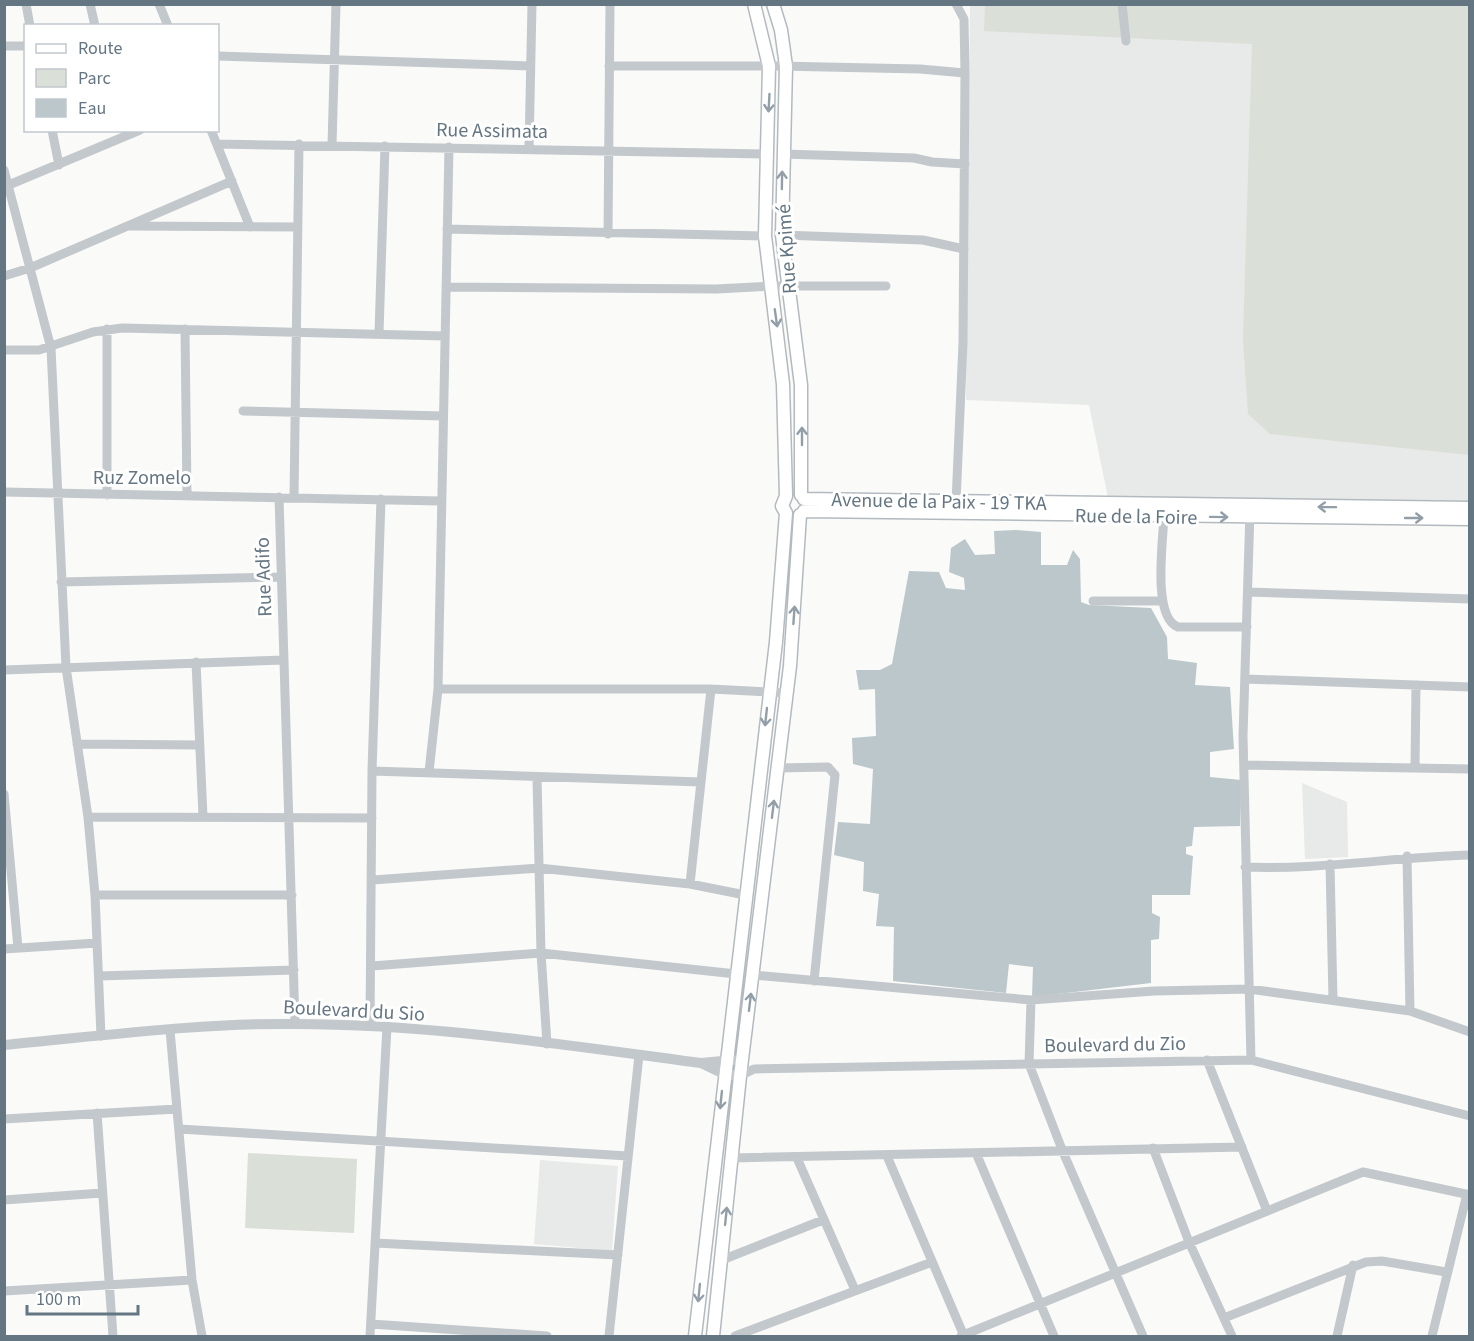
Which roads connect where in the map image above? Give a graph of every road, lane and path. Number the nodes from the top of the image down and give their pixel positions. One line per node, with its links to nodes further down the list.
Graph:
1 (26, 4): 11 (street)
2 (90, 4): 12 (street)
3 (159, 4): 13 (street)
4 (336, 4): 18 (street)
5 (532, 4): 19 (street)
6 (610, 4): 20 (street)
7 (754, 4): 21 (main road)
8 (773, 4): 22 (main road, Rue Kpimé)
9 (1122, 4): 14 (street)
10 (958, 6): 23 (street)
11 (30, 24)
12 (95, 24)
13 (167, 24)
14 (1126, 41)
15 (4, 46): 16 (street)
16 (24, 46)
17 (219, 56): 18 (street)
18 (335, 58): 19 (street); 29 (street)
19 (530, 66): 32 (street)
20 (609, 66): 21 (street); 33 (street)
21 (769, 66): 22 (street); 34 (main road, one-way to 34)
22 (786, 66): 23 (street); 35 (main road, Rue Kpimé)
23 (965, 73): 36 (street)
24 (52, 132): 37 (street)
25 (212, 132): 27 (street)
26 (123, 134): 37 (street)
27 (217, 144): 28 (street, Rue Assimata); 39 (street)
28 (299, 144): 29 (street, Rue Assimata); 43 (street)
29 (332, 145): 30 (street, Rue Assimata)
30 (385, 146): 31 (street, Rue Assimata); 58 (street)
31 (448, 147): 32 (street, Rue Assimata); 44 (street)
32 (529, 149): 33 (street, Rue Assimata)
33 (609, 150): 34 (street, Rue Assimata); 45 (street)
34 (766, 154): 47 (main road)
35 (783, 154): 36 (street); 46 (main road, Rue Kpimé, one-way to 35)
36 (965, 164): 48 (street)
37 (59, 165): 40 (street)
38 (4, 170): 40 (street)
39 (232, 181): 41 (street); 42 (street)
40 (7, 186): 49 (street)
41 (123, 226): 42 (street); 49 (street)
42 (250, 227): 43 (street)
43 (297, 227): 57 (street)
44 (447, 229): 45 (street); 54 (street)
45 (608, 234): 47 (street)
46 (782, 235): 48 (street); 51 (main road, Rue Kpimé)
47 (765, 236): 52 (main road)
48 (964, 249): 74 (street)
49 (30, 268): 50 (street); 60 (street)
50 (4, 276)
51 (787, 285): 52 (street); 53 (street); 75 (main road, Rue Kpimé, one-way to 51)
52 (771, 286): 54 (street); 69 (main road, one-way to 69)
53 (886, 286)
54 (446, 287): 59 (street)
55 (107, 329): 56 (street); 60 (street); 67 (street)
56 (186, 329): 57 (street); 68 (street)
57 (295, 332): 58 (street); 63 (street)
58 (379, 333): 59 (street)
59 (445, 336): 64 (street)
60 (51, 348): 61 (street); 66 (street)
61 (4, 350)
62 (243, 411): 63 (street)
63 (294, 412): 64 (street); 71 (street)
64 (443, 416): 73 (street)
65 (4, 492): 66 (street, Ruz Zomelo)
66 (60, 494): 67 (street, Ruz Zomelo); 82 (street)
67 (107, 495): 68 (street, Ruz Zomelo)
68 (187, 495): 70 (street, Ruz Zomelo)
69 (786, 496): 75 (main road); 78 (main road)
70 (279, 497): 71 (street); 81 (street, Rue Adifo)
71 (294, 497): 72 (street)
72 (381, 499): 73 (street); 105 (street)
73 (441, 501): 95 (street)
74 (956, 502): 75 (main road, Avenue de la Paix - 19 TKA); 77 (main road, Avenue de la Paix - 19 TKA)
75 (802, 505): 78 (main road); 79 (main road, Rue de la Foire); 98 (main road, Rue Kpimé, one-way to 75)
76 (1470, 508): 77 (main road, Avenue de la Paix - 19 TKA, one-way to 77)
77 (1250, 512): 79 (main road, Rue de la Foire, one-way to 77); 80 (main road, Rue de la Foire, one-way to 80); 83 (street)
78 (786, 513): 97 (main road)
79 (1164, 516): 86 (street)
80 (1470, 519)
81 (281, 577): 82 (street); 88 (street, Rue Adifo)
82 (61, 582): 90 (street)
83 (1248, 592): 84 (street); 87 (street)
84 (1470, 599)
85 (1093, 601): 86 (street)
86 (1161, 601): 87 (street)
87 (1247, 627): 92 (street)
88 (284, 660): 89 (street); 112 (street, Rue Adifo)
89 (196, 662): 90 (street); 100 (street)
90 (66, 667): 91 (street); 99 (street)
91 (4, 670)
92 (1246, 679): 93 (street); 101 (street)
93 (1416, 685): 94 (street); 103 (street)
94 (1470, 687)
95 (438, 689): 96 (street); 106 (street)
96 (711, 689): 97 (street); 108 (street)
97 (769, 690): 98 (street); 124 (main road, one-way to 124)
98 (786, 693): 102 (main road, Rue Kpimé)
99 (77, 744): 100 (street); 111 (street)
100 (200, 745): 110 (street)
101 (1244, 765): 103 (street); 118 (street)
102 (778, 768): 132 (main road, Rue Kpimé, one-way to 102); 134 (street)
103 (1414, 768): 104 (street)
104 (1470, 769)
105 (372, 771): 106 (street); 113 (street)
106 (429, 772): 107 (street)
107 (537, 777): 108 (street); 119 (street)
108 (701, 782): 121 (street)
109 (4, 794): 117 (street)
110 (203, 816): 111 (street); 112 (street)
111 (88, 817): 122 (street)
112 (289, 818): 113 (street); 123 (street, Rue Adifo)
113 (372, 818): 120 (street)
114 (1470, 855): 115 (street)
115 (1407, 856): 116 (street); 138 (street)
116 (1330, 864): 118 (street); 137 (street)
117 (8, 865): 126 (street)
118 (1245, 867): 135 (street)
119 (539, 868): 120 (street); 121 (street); 128 (street)
120 (372, 880): 129 (street)
121 (690, 884): 124 (street)
122 (95, 895): 123 (street); 125 (street)
123 (292, 895): 130 (street, Rue Adifo)
124 (745, 896): 131 (main road)
125 (97, 943): 126 (street); 133 (street)
126 (18, 948): 127 (street)
127 (4, 949)
128 (541, 953): 129 (street); 131 (street); 145 (street)
129 (372, 966): 140 (street)
130 (294, 970): 133 (street); 139 (street, Rue Adifo)
131 (736, 974): 148 (main road)
132 (753, 975): 134 (street); 149 (main road, Rue Kpimé, one-way to 132)
133 (99, 976): 144 (street)
134 (814, 981): 136 (street)
135 (1249, 989): 136 (street); 137 (street); 151 (street)
136 (1031, 1000): 153 (street)
137 (1333, 1000): 138 (street)
138 (1410, 1011): 143 (street)
139 (295, 1023): 140 (street, Boulevard du Sio); 142 (street, Boulevard du Sio)
140 (370, 1026): 141 (street, Boulevard du Sio)
141 (387, 1028): 145 (street, Boulevard du Sio); 162 (street)
142 (170, 1030): 144 (street, Boulevard du Sio); 157 (street)
143 (1470, 1032)
144 (101, 1036): 146 (street, Boulevard du Sio)
145 (547, 1044): 147 (street, Boulevard du Sio)
146 (4, 1045)
147 (639, 1055): 152 (street, Boulevard du Sio); 167 (street)
148 (726, 1059): 149 (street, Boulevard du Sio); 152 (street, Boulevard du Sio); 155 (main road)
149 (742, 1060): 154 (street); 156 (main road, Rue Kpimé)
150 (1207, 1060): 151 (street, Boulevard du Zio); 153 (street, Boulevard du Zio); 163 (street)
151 (1251, 1060): 159 (street, Boulevard du Zio)
152 (701, 1063): 155 (street, Boulevard du Sio)
153 (1029, 1064): 154 (street, Boulevard du Zio); 165 (street)
154 (754, 1069): 156 (street, Boulevard du Zio)
155 (724, 1074): 156 (street, Boulevard du Sio); 196 (main road, one-way to 196)
156 (740, 1076): 169 (main road, Rue Kpimé)
157 (177, 1109): 158 (street); 161 (street)
158 (97, 1113): 160 (street); 171 (street)
159 (1470, 1116)
160 (4, 1119)
161 (179, 1129): 162 (street); 184 (street)
162 (380, 1142): 167 (street); 177 (street)
163 (1242, 1147): 164 (street); 174 (street)
164 (1153, 1148): 165 (street); 176 (street)
165 (1062, 1152): 166 (street); 183 (street)
166 (976, 1153): 168 (street); 188 (street)
167 (628, 1156): 178 (street)
168 (887, 1156): 170 (street); 180 (street)
169 (732, 1158): 170 (street); 179 (main road, Rue Kpimé, one-way to 169)
170 (797, 1158): 175 (street)
171 (102, 1193): 173 (street); 185 (street)
172 (1468, 1194): 174 (street); 182 (street)
173 (4, 1200)
174 (1267, 1211): 176 (street)
175 (824, 1220): 179 (street); 186 (street)
176 (1189, 1242): 183 (street); 189 (street)
177 (375, 1243): 178 (street); 190 (street)
178 (618, 1255): 195 (street)
179 (722, 1260): 197 (main road, Rue Kpimé)
180 (932, 1262): 186 (street); 199 (street)
181 (1353, 1265): 182 (street); 189 (street); 203 (street)
182 (1446, 1272): 204 (street)
183 (1116, 1273): 188 (street); 201 (street)
184 (192, 1280): 185 (street); 192 (street)
185 (109, 1284): 187 (street); 191 (street)
186 (855, 1290): 198 (street)
187 (4, 1291)
188 (1041, 1304): 199 (street); 200 (street)
189 (1224, 1318): 202 (street)
190 (371, 1324): 193 (street); 194 (street)
191 (113, 1336)
192 (202, 1336)
193 (370, 1336)
194 (548, 1336)
195 (609, 1336)
196 (695, 1336)
197 (712, 1336)
198 (735, 1336)
199 (963, 1336)
200 (1054, 1336)
201 (1143, 1336)
202 (1232, 1336)
203 (1337, 1336)
204 (1432, 1336)

